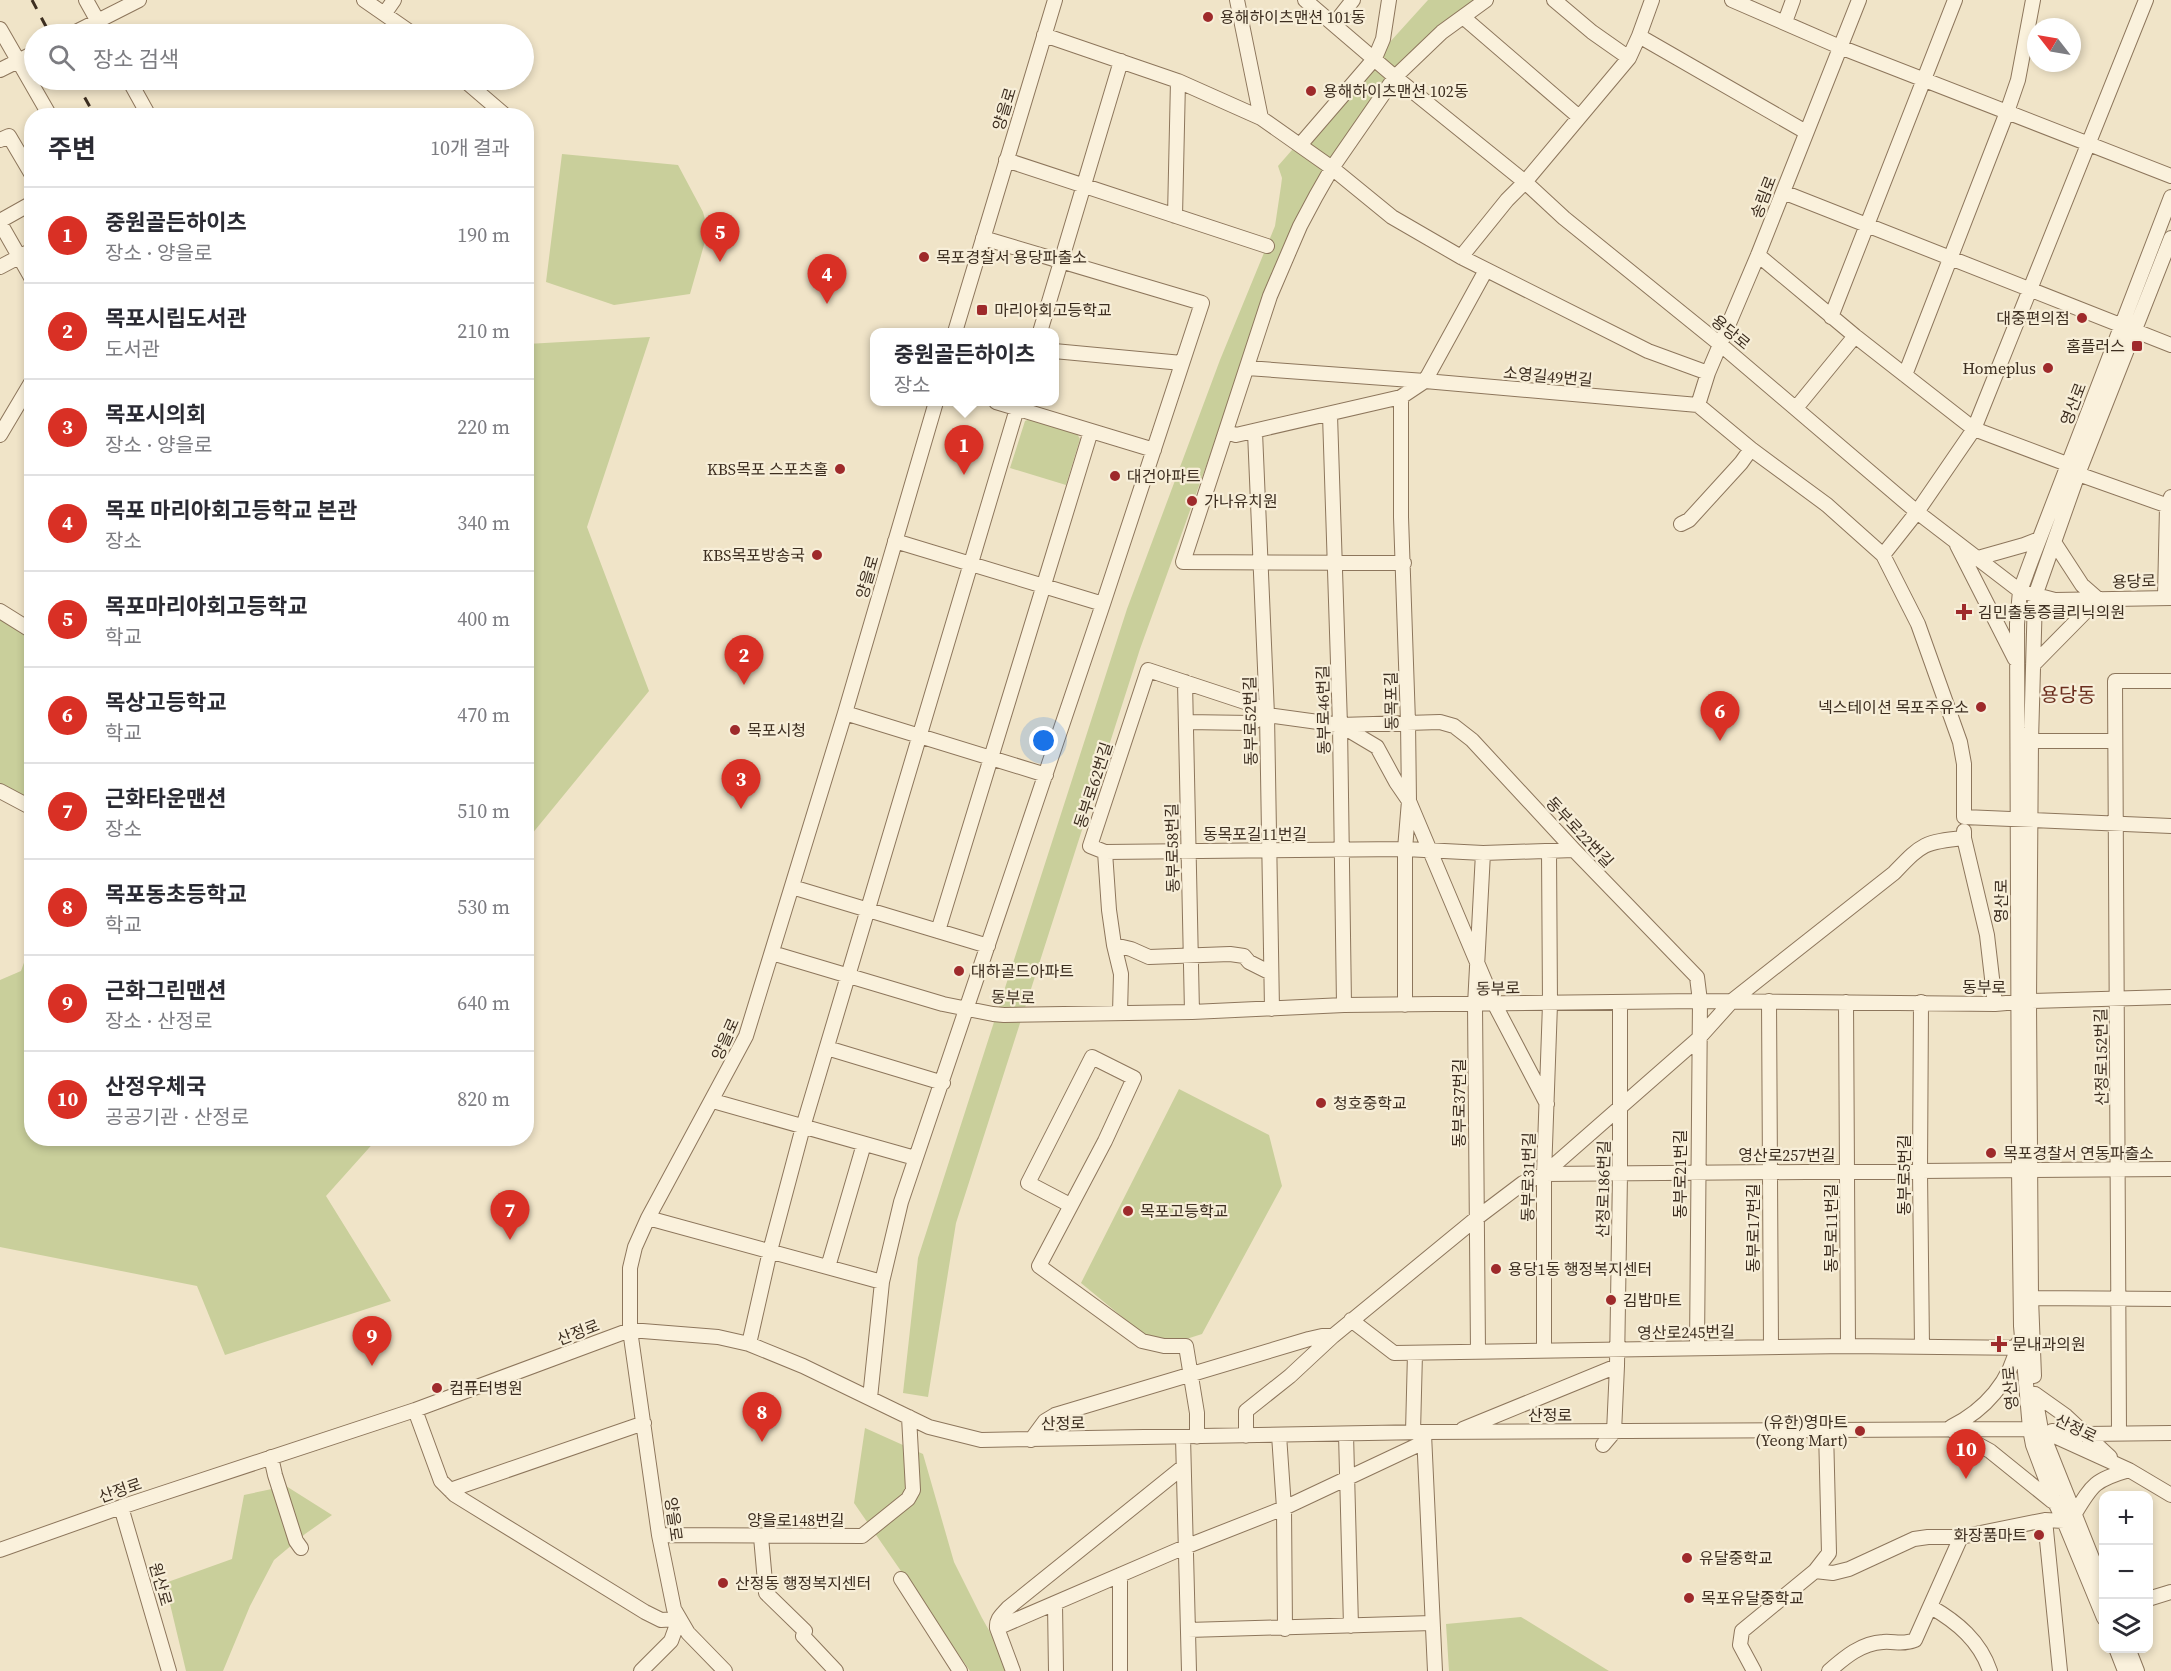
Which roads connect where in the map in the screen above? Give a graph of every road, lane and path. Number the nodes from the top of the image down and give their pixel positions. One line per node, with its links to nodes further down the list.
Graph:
1 (86, 0): 22 (street)
2 (139, 0): 23 (street)
3 (364, 0): 19 (street)
4 (394, 0): 19 (street)
5 (1055, 0): 27 (street, 양을로)
6 (1237, 0): 48 (street)
7 (1305, 0): 25 (street, 용당로)
8 (1353, 0): 25 (street)
9 (1389, 0): 31 (street)
10 (1486, 0): 20 (street)
11 (1554, 0): 32 (street)
12 (1652, 0): 28 (street)
13 (1732, 0): 21 (street)
14 (1793, 0): 21 (street)
15 (1859, 0): 29 (street, 송림로)
16 (1955, 0): 38 (street)
17 (2033, 0): 46 (street)
18 (2146, 0): 51 (street)
19 (386, 14): 24 (street)
20 (1463, 17): 37 (street); 47 (street)
21 (1785, 22): 29 (street)
22 (99, 24)
23 (106, 24)
24 (400, 24)
25 (1334, 24): 31 (street, 용당로)
26 (0, 29): 33 (street)
27 (1044, 35): 34 (street); 53 (street, 양을로)
28 (1639, 36): 32 (street); 49 (street)
29 (1840, 47): 38 (street); 49 (street, 송림로)
30 (24, 57): 33 (street)
31 (1375, 58): 37 (street, 용당로); 52 (street)
32 (1629, 58): 47 (street)
33 (19, 60): 35 (street); 36 (street)
34 (1121, 61): 39 (street); 58 (street)
35 (24, 69)
36 (0, 70)
37 (1395, 77): 55 (street); 57 (street, 용당로)
38 (1924, 80): 46 (street); 64 (street)
39 (1178, 81): 48 (street); 62 (street)
40 (36, 90): 43 (street)
41 (135, 90): 44 (street)
42 (476, 90): 45 (street)
43 (46, 108)
44 (145, 108)
45 (497, 108)
46 (2007, 112): 51 (street); 72 (street)
47 (1579, 117): 57 (street)
48 (1261, 118): 52 (street)
49 (1806, 132): 59 (street, 송림로)
50 (0, 140): 54 (street)
51 (2089, 144): 56 (street); 76 (street)
52 (1300, 145): 55 (street)
53 (1006, 160): 58 (street); 65 (street, 양을로)
54 (24, 161)
55 (1332, 168): 71 (street); 87 (street)
56 (2171, 176)
57 (1525, 183): 71 (street); 83 (street, 용당로)
58 (1084, 186): 62 (street); 73 (street)
59 (1783, 192): 64 (street); 70 (street, 송림로)
60 (2171, 197): 78 (street, 영산로)
61 (24, 208): 63 (street)
62 (1176, 216): 67 (street)
63 (0, 222): 68 (street)
64 (1866, 226): 72 (street); 77 (street)
65 (982, 238): 73 (street); 79 (street, 양을로)
66 (2171, 238): 81 (street, 영산로)
67 (1267, 246)
68 (24, 252)
69 (24, 254): 74 (street)
70 (1758, 255): 77 (street); 83 (street, 송림로)
71 (1461, 257): 75 (street)
72 (1949, 258): 76 (street); 89 (street)
73 (1061, 261): 80 (street); 86 (street)
74 (0, 267)
75 (1486, 270): 88 (street); 90 (street)
76 (2030, 289): 78 (street); 99 (street)
77 (1832, 317): 82 (street)
78 (2120, 325): 81 (street); 106 (street, 영산로)
79 (957, 328)
80 (1041, 328)
81 (2134, 331): 84 (street); 107 (street, 영산로)
82 (1855, 336): 89 (street); 97 (street)
83 (1721, 345): 88 (street, 송림로); 97 (street, 용당로)
84 (2171, 345)
85 (1059, 351): 86 (street)
86 (1182, 363): 105 (street)
87 (1247, 368): 90 (street, 소영길49번길); 101 (street)
88 (1708, 373): 93 (street, 송림로)
89 (1905, 375): 99 (street)
90 (1425, 381): 91 (street); 93 (street, 소영길49번길)
91 (1401, 397): 98 (street); 119 (street, 동목포길)
92 (24, 398): 103 (street)
93 (1698, 405): 104 (street)
94 (935, 406): 112 (street, 양을로)
95 (1018, 406): 120 (street)
96 (1021, 406): 100 (street)
97 (1796, 408): 109 (street, 용당로)
98 (1330, 415): 102 (street); 118 (street, 동부로46번길)
99 (1974, 429): 106 (street); 109 (street)
100 (1091, 431): 105 (street); 121 (street)
101 (1226, 432): 102 (street); 117 (street)
102 (1256, 432): 117 (street, 동부로52번길)
103 (0, 435)
104 (1752, 449): 110 (street); 115 (street)
105 (1154, 450): 126 (street)
106 (2067, 464): 107 (street); 111 (street, 영산로)
107 (2078, 474): 108 (street); 114 (street, 영산로)
108 (2170, 504): 124 (street)
109 (1917, 512): 113 (street, 용당로); 115 (street)
110 (1681, 525)
111 (2039, 538): 116 (street); 122 (street, 영산로)
112 (895, 541): 120 (street); 133 (street, 양을로)
113 (1955, 541): 116 (street, 용당로); 129 (street)
114 (2054, 542): 123 (street, 영산로); 125 (street)
115 (1883, 555): 146 (street)
116 (1978, 558): 122 (street, 용당로)
117 (1261, 561): 118 (street); 134 (street, 동부로52번길)
118 (1335, 561): 119 (street); 137 (street, 동부로46번길)
119 (1404, 562): 136 (street, 동목포길)
120 (971, 564): 121 (street); 138 (street)
121 (1043, 587): 126 (street); 141 (street)
122 (2020, 591): 123 (street, 용당로); 129 (street, 영산로)
123 (2035, 596): 125 (street, 용당로); 130 (street, 영산로)
124 (2168, 597): 125 (street, 용당로)
125 (2098, 599): 130 (street)
126 (1103, 604): 142 (street)
127 (0, 611): 128 (street)
128 (24, 626)
129 (2017, 663): 147 (street, 영산로)
130 (2033, 665): 139 (street, 영산로)
131 (2171, 681): 140 (street, 산정로152번길)
132 (1185, 682): 134 (street); 135 (street, 동부로58번길); 159 (street, 동부로62번길)
133 (845, 713): 138 (street); 161 (street, 양을로)
134 (1267, 715): 135 (street); 137 (street); 153 (street, 동부로52번길)
135 (1186, 722): 156 (street, 동부로58번길)
136 (1408, 722): 137 (street, 동부로22번길); 144 (street, 동목포길); 155 (street, 동부로22번길)
137 (1340, 725): 144 (street); 154 (street, 동부로46번길)
138 (919, 737): 141 (street); 162 (street)
139 (2031, 741): 140 (street); 148 (street, 영산로)
140 (2115, 741): 149 (street, 산정로152번길)
141 (991, 758): 142 (street); 163 (street)
142 (1046, 775): 165 (street)
143 (0, 791): 145 (street)
144 (1409, 801): 152 (street, 동목포길); 157 (street)
145 (24, 804)
146 (1964, 817): 147 (street); 151 (street)
147 (2017, 820): 148 (street); 179 (street, 영산로)
148 (2032, 820): 149 (street); 179 (street, 영산로)
149 (2116, 823): 150 (street); 172 (street, 산정로152번길)
150 (2171, 826)
151 (1964, 838): 173 (street); 181 (street)
152 (1405, 849): 154 (street, 동목포길11번길); 157 (street, 동목포길11번길); 183 (street, 동목포길)
153 (1269, 850): 154 (street, 동목포길11번길); 156 (street, 동목포길11번길); 169 (street, 동부로52번길)
154 (1341, 850): 182 (street, 동부로46번길)
155 (1574, 850): 158 (street, 동목포길11번길); 174 (street, 동부로22번길)
156 (1188, 851): 159 (street, 동목포길11번길); 167 (street, 동부로58번길)
157 (1428, 851): 160 (street, 동목포길11번길); 168 (street)
158 (1549, 851): 160 (street, 동목포길11번길); 180 (street, 동부로31번길)
159 (1105, 852): 164 (street, 동부로62번길)
160 (1483, 853): 168 (street, 동부로37번길)
161 (792, 887): 162 (street); 166 (street, 양을로)
162 (868, 910): 163 (street); 170 (street)
163 (938, 931): 165 (street)
164 (1114, 945): 167 (street); 189 (street, 동부로62번길)
165 (988, 946): 187 (street)
166 (772, 953): 170 (street, 동부로); 193 (street, 양을로)
167 (1191, 956): 169 (street); 188 (street, 동부로58번길)
168 (1477, 960): 184 (street, 동부로37번길); 185 (street)
169 (1271, 973): 186 (street, 동부로52번길)
170 (848, 977): 187 (street, 동부로); 191 (street)
171 (2171, 997): 172 (street, 동부로)
172 (2117, 998): 179 (street, 동부로); 199 (street, 산정로152번길)
173 (1733, 1000): 174 (street, 동부로); 175 (street, 동부로); 190 (street)
174 (1700, 1001): 176 (street, 동부로); 190 (street, 동부로21번길)
175 (1769, 1001): 177 (street, 동부로); 205 (street, 동부로17번길)
176 (1620, 1002): 180 (street, 동부로); 195 (street, 산정로186번길)
177 (1846, 1002): 178 (street, 동부로); 202 (street, 동부로11번길)
178 (1921, 1002): 181 (street, 동부로); 203 (street, 동부로5번길)
179 (2024, 1002): 181 (street, 동부로); 201 (street, 영산로)
180 (1550, 1004): 185 (street, 동부로); 194 (street, 동부로31번길)
181 (1995, 1004)
182 (1344, 1005): 183 (street, 동부로); 186 (street, 동부로)
183 (1405, 1005): 184 (street, 동부로)
184 (1475, 1005): 185 (street, 동부로); 209 (street, 동부로37번길)
185 (1495, 1005): 194 (street)
186 (1272, 1008): 188 (street, 동부로)
187 (967, 1010): 189 (street, 동부로); 192 (street)
188 (1192, 1012): 189 (street, 동부로)
189 (1120, 1013)
190 (1698, 1039): 195 (street); 204 (street, 동부로21번길)
191 (827, 1048): 192 (street); 196 (street)
192 (943, 1083): 198 (street)
193 (713, 1101): 196 (street); 210 (street, 양을로)
194 (1547, 1104): 206 (street, 동부로31번길)
195 (1620, 1107): 206 (street); 207 (street, 산정로186번길)
196 (803, 1127): 197 (street); 211 (street)
197 (864, 1144): 198 (street); 212 (street)
198 (915, 1158): 213 (street)
199 (2119, 1169): 200 (street, 영산로257번길); 201 (street, 영산로257번길); 215 (street, 산정로152번길)
200 (2171, 1169)
201 (2024, 1170): 203 (street, 영산로257번길); 214 (street, 영산로); 225 (street, 영산로)
202 (1847, 1171): 203 (street, 영산로257번길); 205 (street, 영산로257번길); 221 (street, 동부로11번길)
203 (1920, 1171): 223 (street, 동부로5번길)
204 (1697, 1172): 205 (street, 영산로257번길); 207 (street, 영산로257번길); 224 (street, 동부로21번길)
205 (1769, 1172): 222 (street, 동부로17번길)
206 (1544, 1174): 207 (street, 영산로257번길); 209 (street); 227 (street, 동부로31번길)
207 (1620, 1174): 226 (street, 산정로186번길)
208 (1070, 1205): 208 (street); 231 (street)
209 (1478, 1217): 217 (street); 228 (street, 동부로37번길)
210 (648, 1218): 211 (street); 218 (street, 양을로)
211 (771, 1251): 212 (street); 220 (street)
212 (828, 1267): 213 (street)
213 (882, 1282): 233 (street)
214 (2031, 1298): 215 (street); 225 (street, 영산로)
215 (2119, 1299): 216 (street); 243 (street, 산정로152번길)
216 (2171, 1299)
217 (1352, 1320): 219 (street); 229 (street, 영산로245번길)
218 (630, 1330): 220 (street, 산정로); 234 (street, 산정로); 236 (street, 양을로)
219 (1334, 1336): 231 (street); 248 (street)
220 (749, 1344): 233 (street, 산정로)
221 (1848, 1346): 222 (street, 영산로245번길); 223 (street, 영산로245번길)
222 (1770, 1347): 224 (street, 영산로245번길)
223 (1922, 1347): 225 (street, 영산로245번길)
224 (1696, 1348): 226 (street, 영산로245번길)
225 (2024, 1348): 232 (street, 영산로); 237 (street); 239 (street, 영산로)
226 (1617, 1349): 227 (street, 영산로245번길); 230 (street, 산정로186번길)
227 (1544, 1351): 228 (street, 영산로245번길)
228 (1478, 1352): 229 (street, 영산로245번길)
229 (1415, 1353): 240 (street)
230 (1617, 1366): 241 (street); 242 (street, 산정로186번길)
231 (1191, 1374): 250 (street); 251 (street)
232 (2035, 1394): 239 (street, 영산로); 246 (street)
233 (870, 1398): 235 (street, 산정로)
234 (415, 1410): 253 (street, 산정로); 257 (street)
235 (909, 1417): 251 (street, 산정로); 265 (street, 양을로148번길)
236 (644, 1423): 257 (street); 264 (street, 양을로)
237 (1949, 1428): 238 (street, 산정로); 239 (street, 산정로); 259 (street)
238 (1826, 1430): 242 (street, 산정로); 270 (street)
239 (2035, 1430): 246 (street); 255 (street, 산정로); 259 (street, 영산로); 262 (street, 영산로)
240 (1418, 1432): 241 (street, 산정로); 245 (street, 산정로); 256 (street); 280 (street)
241 (1457, 1432): 242 (street, 산정로)
242 (1614, 1432): 252 (street)
243 (2120, 1432): 244 (street); 246 (street)
244 (2171, 1432)
245 (1346, 1434): 247 (street, 산정로); 256 (street)
246 (2085, 1434): 255 (street)
247 (1280, 1435): 248 (street, 산정로); 261 (street)
248 (1245, 1436): 250 (street, 산정로)
249 (1183, 1437): 250 (street, 산정로); 251 (street, 산정로); 254 (street)
250 (1197, 1437)
251 (1031, 1440)
252 (1603, 1445)
253 (272, 1457): 260 (street, 산정로); 268 (street)
254 (1183, 1467): 267 (street); 282 (street)
255 (2129, 1470): 258 (street, 산정로); 262 (street)
256 (1347, 1479): 261 (street); 281 (street)
257 (445, 1486): 279 (street)
258 (2171, 1495)
259 (2056, 1505): 262 (street, 영산로)
260 (121, 1507): 269 (street, 산정로); 287 (street, 원산로)
261 (1284, 1508): 267 (street); 283 (street)
262 (2069, 1518): 263 (street); 273 (street, 영산로); 277 (street, 영산로)
263 (2045, 1520): 266 (street); 300 (street)
264 (658, 1535): 265 (street, 양을로148번길); 279 (street, 양을로)
265 (761, 1537): 290 (street)
266 (1960, 1537): 270 (street); 278 (street)
267 (1185, 1547): 271 (street); 284 (street)
268 (301, 1548)
269 (0, 1550)
270 (1815, 1571): 297 (street)
271 (1120, 1575): 276 (street); 294 (street)
272 (901, 1579): 291 (street)
273 (2099, 1580)
274 (2171, 1592): 275 (street)
275 (2153, 1597)
276 (1055, 1604): 282 (street); 293 (street)
277 (2099, 1606)
278 (1931, 1607): 298 (street); 299 (street)
279 (679, 1619): 288 (street); 289 (street, 양을로)
280 (1432, 1623): 281 (street); 296 (street)
281 (1351, 1626): 283 (street)
282 (997, 1628): 292 (street)
283 (1285, 1629): 284 (street)
284 (1188, 1630): 295 (street)
285 (2118, 1653): 301 (street)
286 (2130, 1653): 302 (street)
287 (169, 1671)
288 (641, 1671)
289 (725, 1671)
290 (836, 1671)
291 (960, 1671)
292 (1013, 1671)
293 (1056, 1671)
294 (1120, 1671)
295 (1189, 1671)
296 (1435, 1671)
297 (1754, 1671)
298 (1829, 1671)
299 (1990, 1671)
300 (2060, 1671)
301 (2125, 1671)
302 (2137, 1671)

